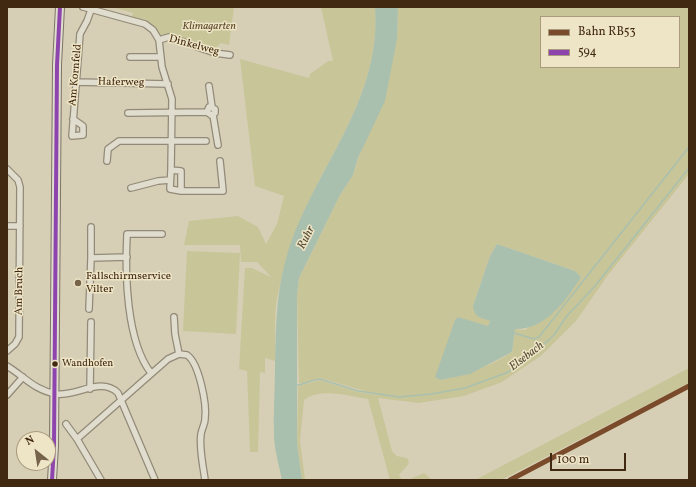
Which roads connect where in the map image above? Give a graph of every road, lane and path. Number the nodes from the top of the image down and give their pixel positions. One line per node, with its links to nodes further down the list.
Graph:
1 (60, 7): 40 (main road)
2 (83, 7): 3 (street)
3 (91, 10): 4 (street); 8 (street, Am Kornfeld)
4 (159, 40): 5 (street, Dinkelweg); 7 (street)
5 (230, 55)
6 (130, 57): 7 (street)
7 (160, 57): 9 (street)
8 (75, 82): 9 (street, Haferweg); 14 (street, Am Kornfeld)
9 (168, 84): 12 (street)
10 (209, 86): 13 (street)
11 (128, 113): 12 (street)
12 (172, 113): 13 (street); 15 (street)
13 (210, 114): 17 (street)
14 (73, 119)
15 (171, 140): 16 (street); 19 (street); 21 (street)
16 (206, 141)
17 (218, 145)
18 (220, 161): 24 (street)
19 (107, 162)
20 (7, 169): 26 (street, Am Bruch)
21 (171, 170): 22 (street); 24 (street)
22 (170, 180): 23 (street); 24 (street)
23 (132, 188)
24 (181, 190)
25 (7, 226): 26 (street)
26 (20, 226): 34 (street, Am Bruch)
27 (92, 227): 30 (street)
28 (162, 234): 29 (street)
29 (127, 256): 30 (street); 37 (street)
30 (91, 258): 31 (street)
31 (89, 309)
32 (174, 317): 35 (street)
33 (92, 322): 39 (street)
34 (7, 351)
35 (180, 354): 37 (street); 48 (street)
36 (7, 366): 38 (street)
37 (151, 373): 42 (street)
38 (23, 377): 40 (street); 41 (street)
39 (90, 389): 40 (street); 42 (street)
40 (54, 393): 45 (main road)
41 (7, 395)
42 (120, 400): 44 (street); 47 (street)
43 (66, 424): 44 (street)
44 (77, 439): 46 (street)
45 (52, 480)
46 (101, 480)
47 (155, 480)
48 (205, 480)

